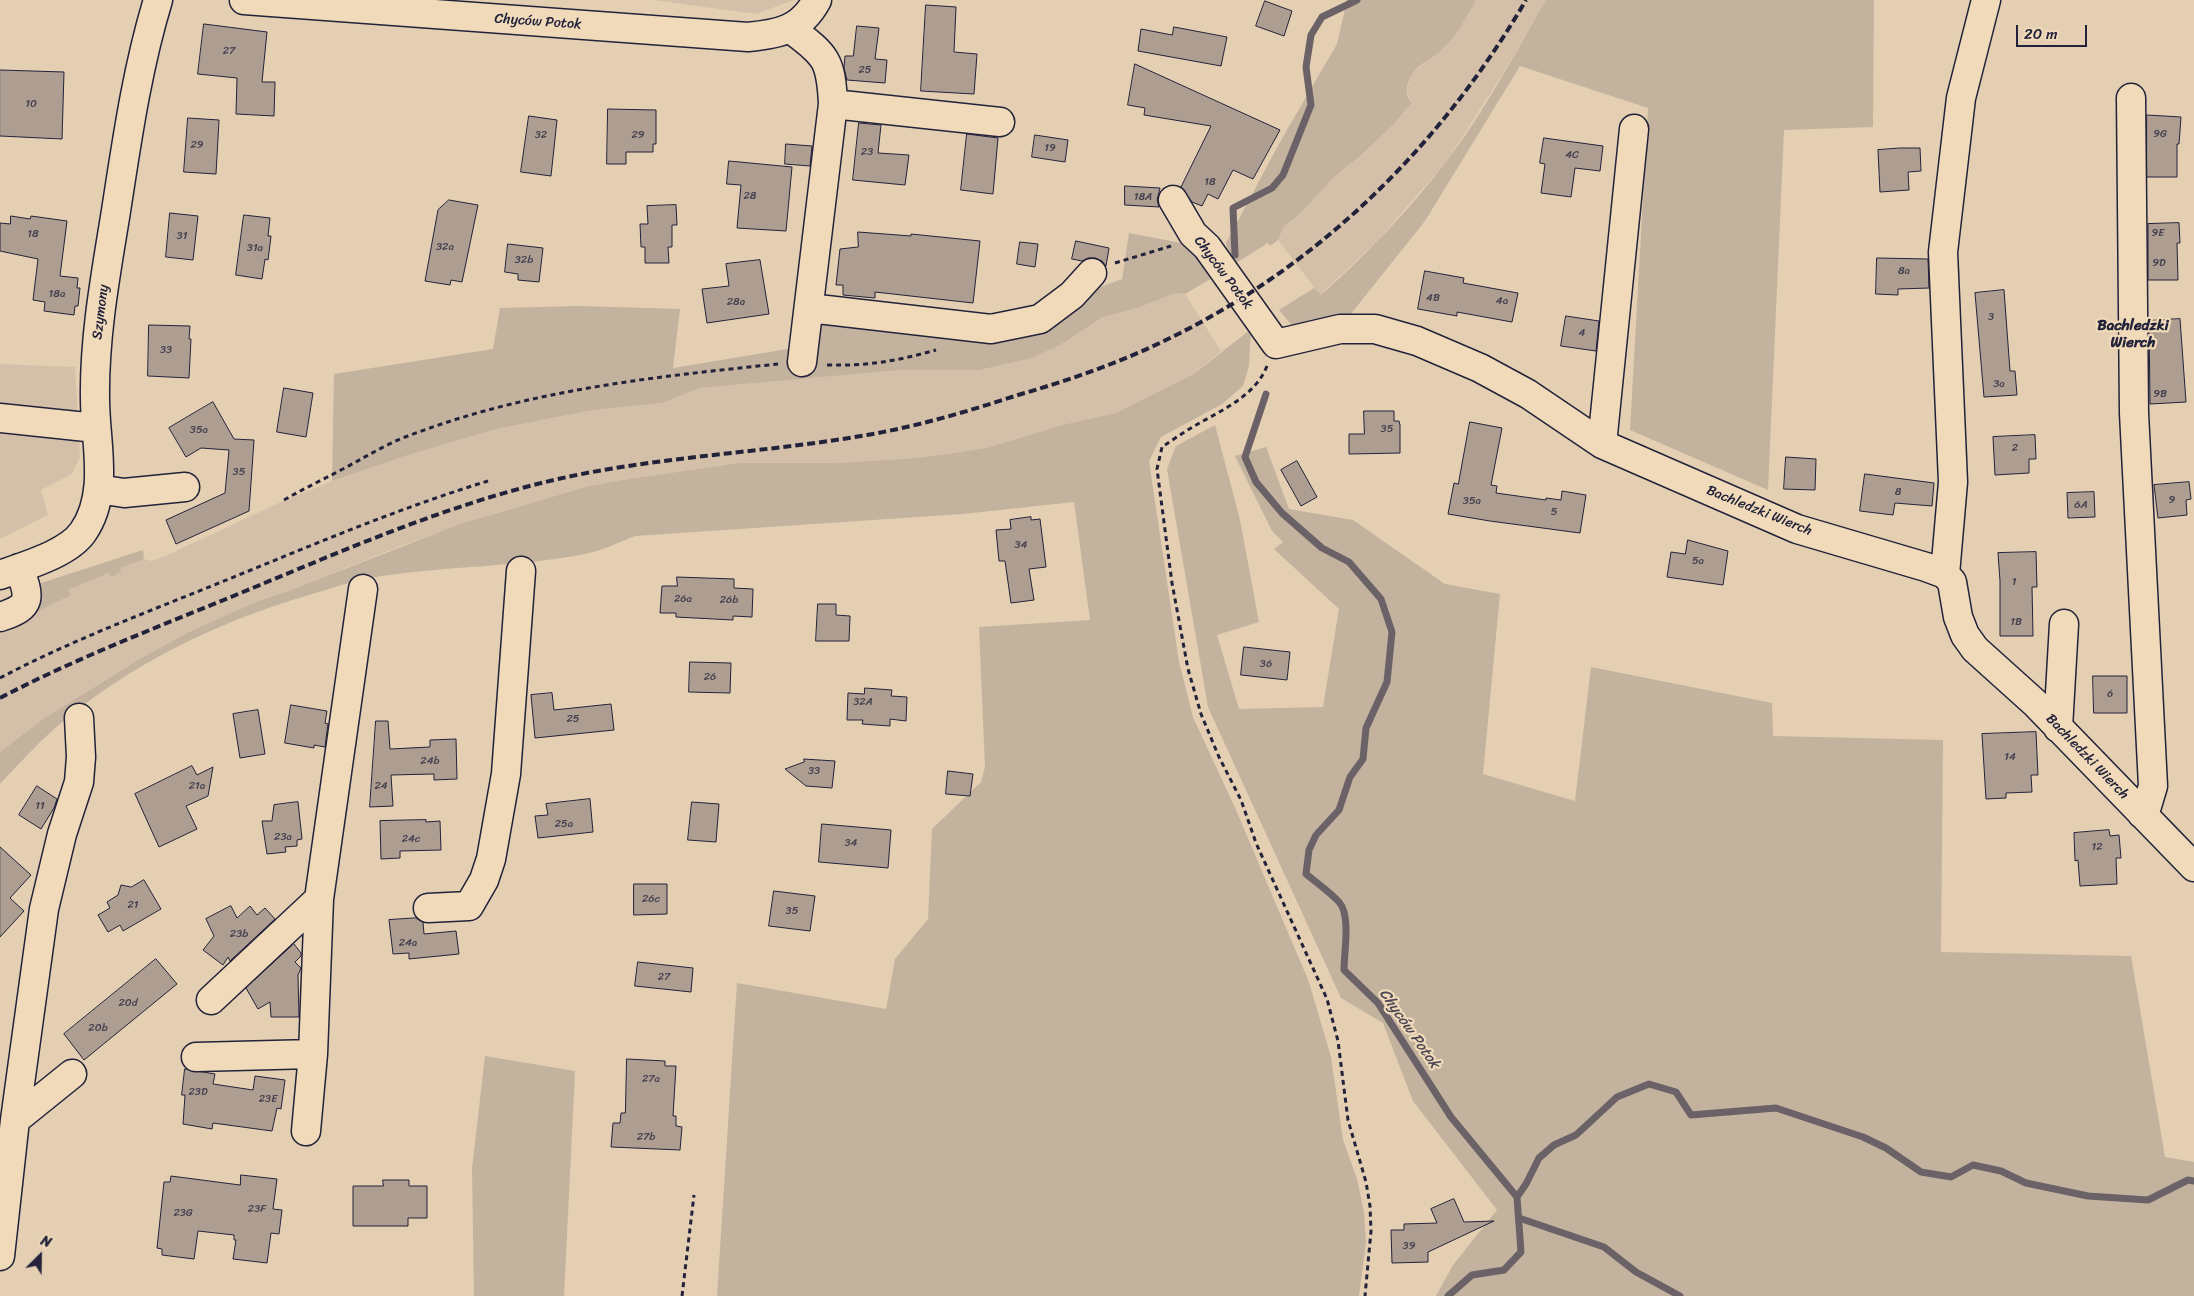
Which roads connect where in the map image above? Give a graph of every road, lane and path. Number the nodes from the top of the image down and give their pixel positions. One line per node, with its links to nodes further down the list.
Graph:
1 (158, 0): 19 (street, Szymony)
2 (244, 0): 5 (street, Chyców Potok)
3 (817, 0): 6 (street, Chyców Potok)
4 (1986, 0): 27 (street)
5 (375, 5): 6 (street, Chyców Potok)
6 (791, 28): 8 (street)
7 (2131, 98): 34 (street)
8 (833, 104): 9 (street); 14 (street)
9 (1000, 122)
10 (1634, 129): 20 (street)
11 (1173, 200): 12 (street, Chyców Potok)
12 (1193, 234): 13 (path); 15 (street, Chyców Potok)
13 (1092, 273): 14 (street)
14 (809, 308): 17 (street)
15 (1276, 344): 20 (street, Bachledzki Wierch); 47 (path)
16 (945, 348): 17 (path)
17 (802, 362): 24 (path)
18 (0, 418): 19 (street)
19 (96, 428): 23 (street, Szymony)
20 (1602, 444): 27 (street, Bachledzki Wierch)
21 (488, 481): 31 (path)
22 (185, 487): 23 (street)
23 (98, 489): 26 (street, Szymony)
24 (284, 500)
25 (521, 571): 37 (street)
26 (10, 572): 29 (street)
27 (1945, 574): 33 (street, Bachledzki Wierch)
28 (363, 588): 36 (street)
29 (0, 617)
30 (2064, 624): 33 (street)
31 (0, 678)
32 (79, 718): 42 (street)
33 (2058, 728): 34 (street, Bachledzki Wierch)
34 (2142, 814): 35 (street, Bachledzki Wierch)
35 (2194, 867)
36 (319, 899): 38 (street); 39 (street)
37 (428, 908)
38 (211, 1000)
39 (313, 1054): 40 (street); 43 (street)
40 (196, 1057)
41 (72, 1074): 42 (street)
42 (15, 1120): 45 (street)
43 (306, 1131)
44 (694, 1195): 46 (path)
45 (0, 1256)
46 (682, 1296)
47 (1365, 1296)

